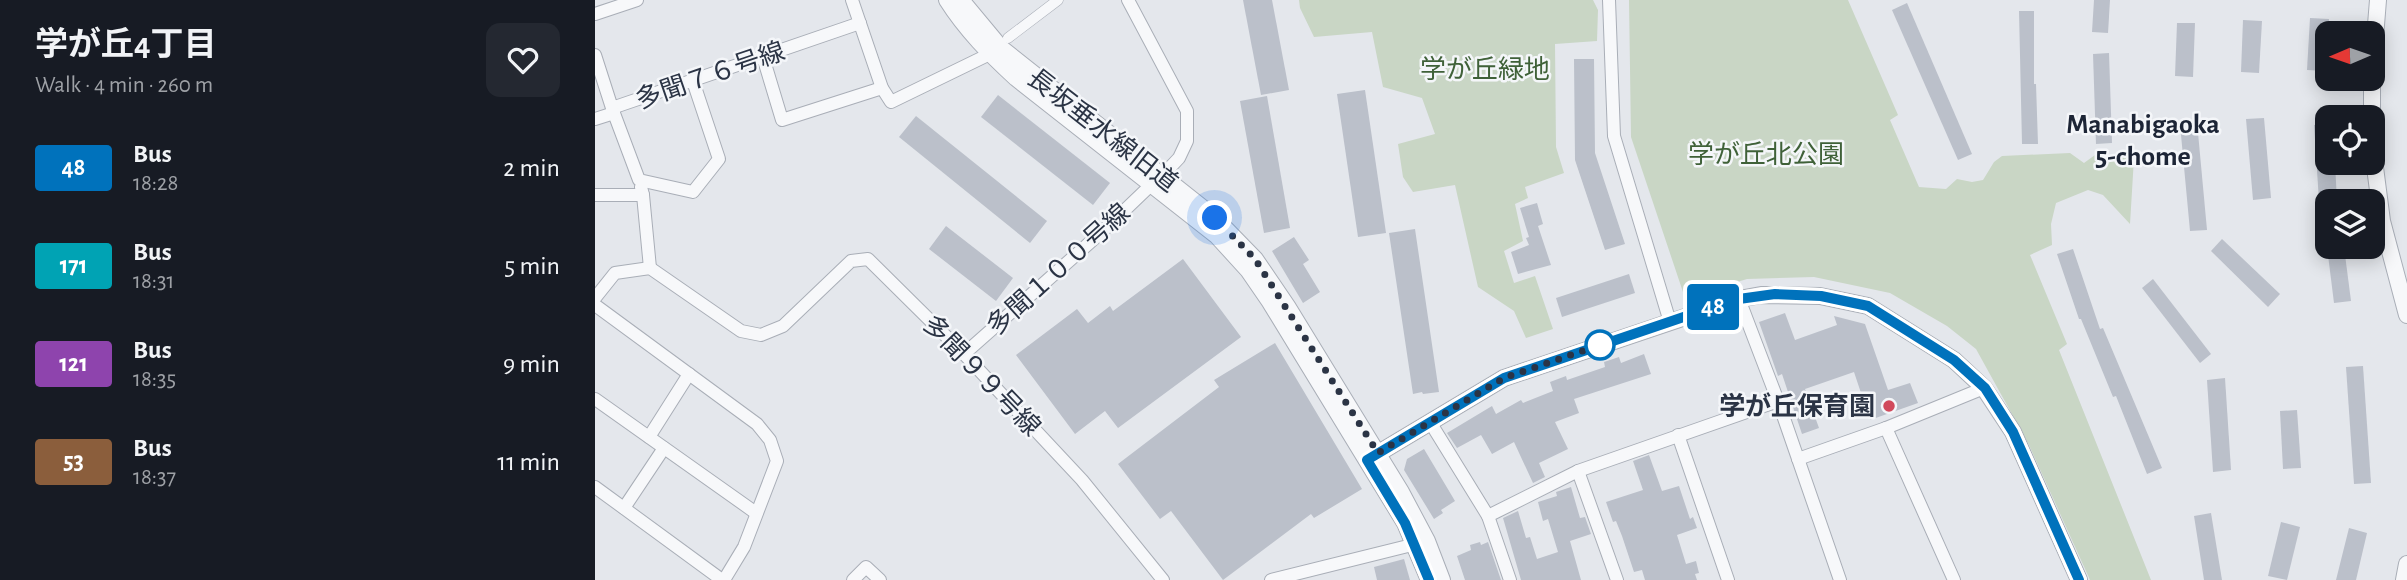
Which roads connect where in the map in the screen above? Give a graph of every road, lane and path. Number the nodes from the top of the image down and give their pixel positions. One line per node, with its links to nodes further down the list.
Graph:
1 (637, 0): 9 (street)
2 (852, 0): 11 (street)
3 (947, 0): 12 (street, 長坂垂水線旧道)
4 (961, 0): 12 (street, 長坂垂水線旧道)
5 (1058, 0): 12 (street)
6 (1128, 0): 21 (street, 多聞１００号線)
7 (1609, 0): 29 (street)
8 (2378, 0): 10 (street)
9 (595, 14)
10 (2376, 21)
11 (860, 23): 14 (street, 多聞７６号線); 16 (street)
12 (1000, 47): 16 (street); 21 (street, 長坂垂水線旧道)
13 (595, 55): 17 (street, 多聞７６号線)
14 (762, 57): 15 (street, 多聞７６号線); 16 (street)
15 (693, 80): 17 (street, 多聞７６号線); 20 (street)
16 (882, 88)
17 (613, 111): 18 (street); 20 (street)
18 (595, 119)
19 (2376, 175): 28 (street)
20 (639, 180): 23 (street)
21 (1156, 180): 30 (street, 多聞１００号線); 40 (street, 長坂垂水線旧道)
22 (595, 195): 23 (street)
23 (643, 195): 24 (street)
24 (650, 268): 25 (street); 30 (street, 多聞９９号線)
25 (595, 298)
26 (1739, 299): 29 (street); 32 (street); 34 (street)
27 (595, 305): 31 (street)
28 (2407, 315)
29 (1670, 322): 35 (street)
30 (964, 354): 52 (street, 多聞９９号線)
31 (689, 374): 38 (street); 45 (street)
32 (1985, 388): 36 (street); 61 (street)
33 (595, 399): 38 (street)
34 (1778, 401): 37 (street); 41 (street)
35 (1430, 422): 40 (street); 46 (street)
36 (1885, 428): 41 (street); 60 (street)
37 (1678, 435): 42 (street); 58 (street)
38 (649, 437): 39 (street)
39 (664, 448): 44 (street); 45 (street)
40 (1372, 457): 47 (street, 長坂垂水線旧道)
41 (1798, 459): 59 (street)
42 (1577, 471): 46 (street); 57 (street)
43 (595, 487): 44 (street)
44 (624, 508): 49 (street)
45 (755, 513): 49 (street)
46 (1488, 516): 56 (street)
47 (1421, 543): 53 (street); 54 (street, 長坂垂水線旧道); 55 (street, 長坂垂水線旧道)
48 (2407, 564): 62 (street)
49 (723, 580)
50 (853, 580): 51 (street)
51 (880, 580)
52 (1163, 580)
53 (1272, 580)
54 (1429, 580)
55 (1442, 580)
56 (1510, 580)
57 (1617, 580)
58 (1728, 580)
59 (1840, 580)
60 (1954, 580)
61 (2079, 580)
62 (2405, 580)

